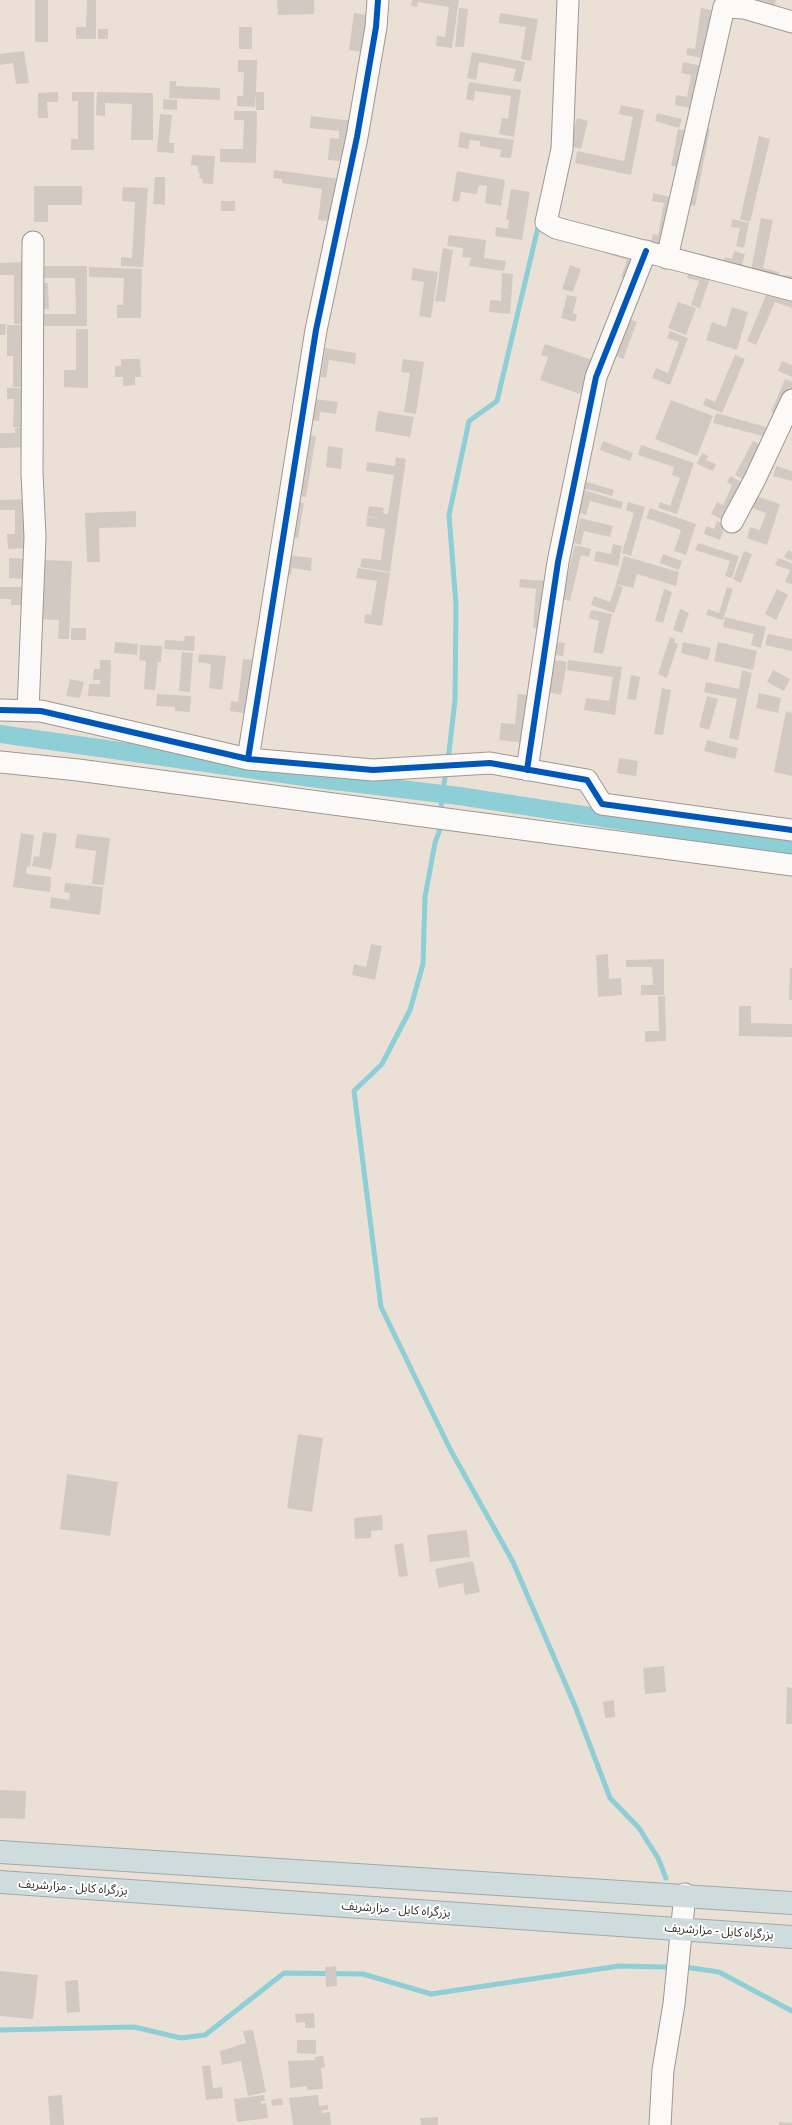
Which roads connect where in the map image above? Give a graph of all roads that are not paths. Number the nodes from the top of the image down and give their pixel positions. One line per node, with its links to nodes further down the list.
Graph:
1 (378, 0): 12 (street)
2 (568, 0): 5 (street)
3 (792, 22): 6 (street)
4 (33, 242): 11 (street)
5 (646, 251): 6 (street); 14 (street)
6 (667, 258): 7 (street)
7 (792, 290)
8 (792, 400): 9 (street)
9 (732, 522)
10 (0, 710): 11 (street)
11 (28, 711): 12 (street)
12 (248, 759): 14 (street)
13 (0, 762): 16 (street)
14 (527, 770): 15 (street)
15 (792, 830)
16 (792, 865)
17 (0, 1852): 19 (highway)
18 (0, 1882): 21 (highway, بزرگراه کابل - مزارشریف)
19 (685, 1894): 20 (highway); 21 (street)
20 (792, 1902)
21 (681, 1929): 22 (highway, بزرگراه کابل - مزارشریف); 23 (street)
22 (792, 1937)
23 (660, 2125)

